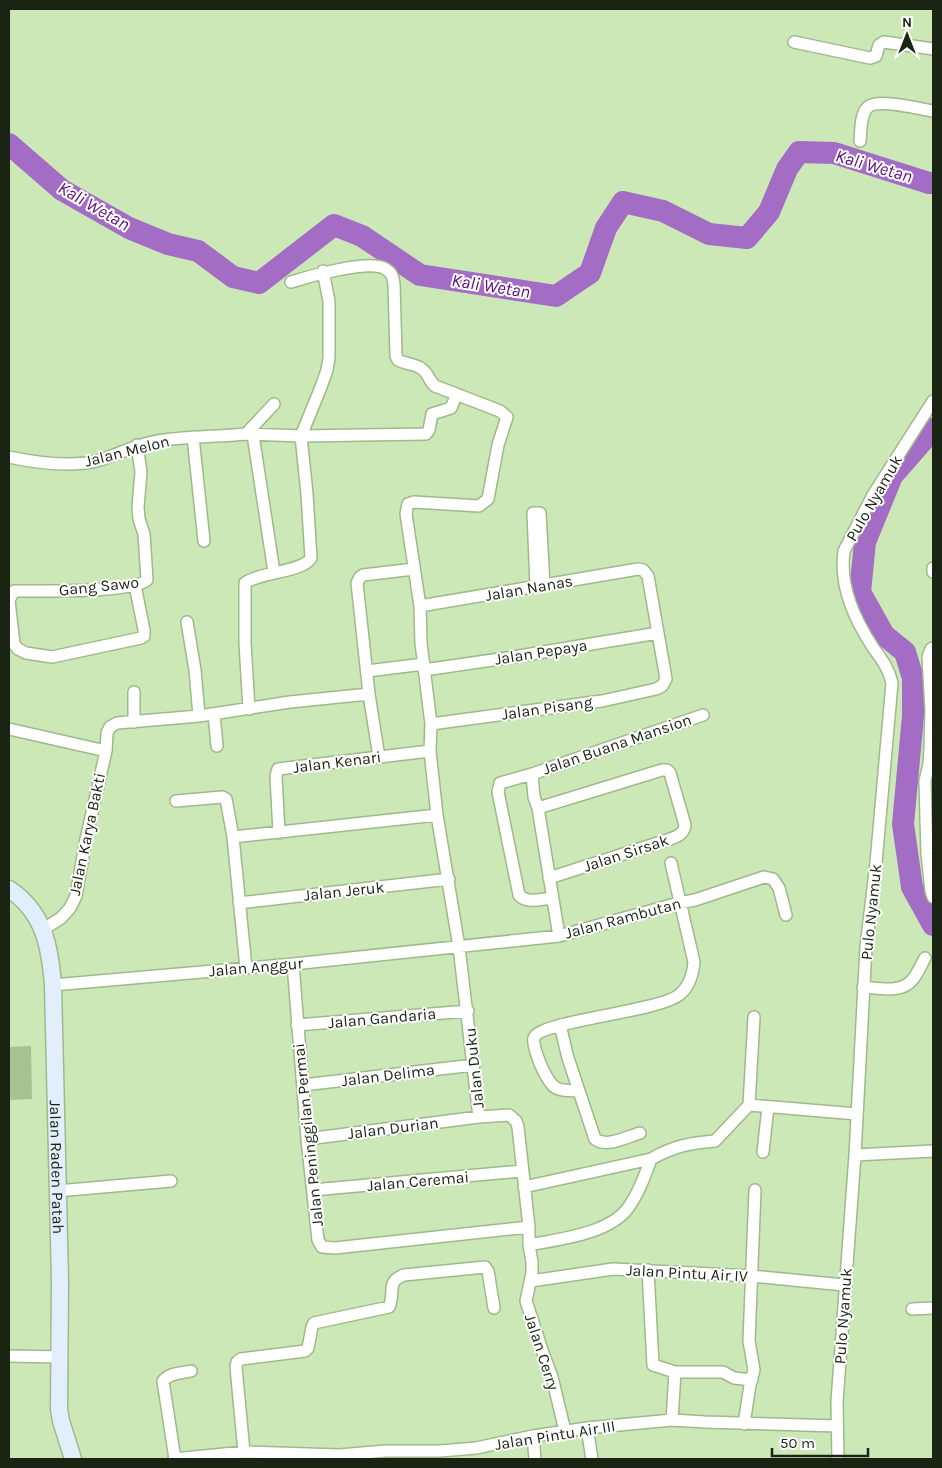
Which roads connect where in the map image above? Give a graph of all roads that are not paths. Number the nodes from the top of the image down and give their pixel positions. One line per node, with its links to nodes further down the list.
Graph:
1 (794, 42): 2 (street)
2 (933, 49)
3 (933, 111): 4 (street)
4 (860, 141)
5 (323, 272): 6 (street); 7 (street); 11 (street)
6 (291, 282)
7 (456, 396): 11 (street, Jalan Melon); 17 (street)
8 (933, 401): 53 (street, Pulo Nyamuk)
9 (274, 404): 10 (street)
10 (250, 435): 11 (street, Jalan Melon); 12 (street, Jalan Melon); 18 (street)
11 (301, 436): 18 (street)
12 (193, 437): 13 (street, Jalan Melon); 15 (street)
13 (137, 445): 14 (street, Jalan Melon); 20 (street, Gang Sawo)
14 (9, 457)
15 (204, 542)
16 (933, 568): 19 (street)
17 (414, 569): 23 (street); 28 (street)
18 (274, 572): 31 (street)
19 (933, 572)
20 (135, 585): 22 (street, Gang Sawo); 22 (street)
21 (540, 586): 21 (street); 23 (street, Jalan Nanas); 25 (street, Jalan Nanas)
22 (9, 600)
23 (420, 606): 27 (street)
24 (187, 622): 34 (street)
25 (658, 633): 27 (street, Jalan Pepaya); 36 (street, Jalan Pisang)
26 (933, 648): 42 (street)
27 (424, 667): 28 (street); 36 (street)
28 (367, 671): 30 (street)
29 (134, 692): 35 (street)
30 (369, 694): 31 (street); 41 (street)
31 (250, 709): 32 (street)
32 (214, 714): 34 (street); 38 (street)
33 (703, 715): 43 (street, Jalan Buana Mansion)
34 (200, 716): 35 (street)
35 (134, 722): 39 (street, Jalan Karya Bakti)
36 (431, 724): 40 (street)
37 (9, 729): 39 (street)
38 (217, 746)
39 (106, 751): 60 (street, Jalan Karya Bakti)
40 (430, 751): 41 (street, Jalan Kenari); 46 (street)
41 (379, 758): 47 (street, Jalan Kenari)
42 (931, 764): 55 (street)
43 (532, 774): 45 (street, Jalan Buana Mansion); 56 (street, Jalan Buana Mansion)
44 (176, 801): 48 (street)
45 (538, 808): 51 (street, Jalan Buana Mansion); 51 (street, Jalan Sirsak)
46 (437, 816): 47 (street); 52 (street)
47 (279, 833): 48 (street)
48 (233, 837): 57 (street)
49 (872, 862): 53 (street)
50 (671, 863): 58 (street)
51 (549, 878): 56 (street, Jalan Buana Mansion)
52 (449, 879): 57 (street, Jalan Jeruk); 62 (street)
53 (874, 881): 67 (street, Pulo Nyamuk)
54 (9, 889): 60 (main road, Jalan Raden Patah)
55 (933, 897)
56 (552, 898): 61 (street, Jalan Buana Mansion)
57 (239, 903): 65 (street)
58 (679, 903): 59 (street, Jalan Rambutan); 61 (street, Jalan Rambutan); 70 (street)
59 (786, 915)
60 (42, 930): 66 (main road, Jalan Raden Patah)
61 (558, 936): 62 (street, Jalan Rambutan)
62 (459, 946): 64 (street, Jalan Anggur); 68 (street, Jalan Duku)
63 (925, 958): 67 (street)
64 (293, 964): 65 (street, Jalan Anggur); 71 (street, Jalan Peninggilan Permai)
65 (246, 968): 66 (street, Jalan Anggur)
66 (53, 985): 90 (main road, Jalan Raden Patah)
67 (863, 987): 77 (street, Pulo Nyamuk)
68 (468, 1011): 71 (street, Jalan Gandaria); 72 (street, Jalan Duku)
69 (754, 1017): 75 (street)
70 (560, 1024): 74 (street); 74 (street)
71 (297, 1025): 73 (street, Jalan Peninggilan Permai)
72 (474, 1065): 73 (street, Jalan Delima); 78 (street, Jalan Duku)
73 (304, 1085): 80 (street, Jalan Peninggilan Permai)
74 (579, 1091): 79 (street)
75 (749, 1105): 76 (street); 84 (street)
76 (768, 1107): 77 (street); 82 (street)
77 (857, 1114): 83 (street, Pulo Nyamuk)
78 (479, 1117): 80 (street, Jalan Durian); 85 (street, Jalan Duku)
79 (640, 1133)
80 (307, 1139): 88 (street, Jalan Peninggilan Permai)
81 (933, 1151): 83 (street)
82 (763, 1152)
83 (855, 1155): 96 (street, Pulo Nyamuk)
84 (655, 1157): 87 (street); 92 (street)
85 (522, 1171): 87 (street, Jalan Duku); 88 (street, Jalan Ceremai)
86 (171, 1181): 90 (street)
87 (524, 1187): 91 (street, Jalan Duku)
88 (313, 1190): 91 (street, Jalan Peninggilan Permai)
89 (755, 1190): 94 (street)
90 (57, 1191): 101 (main road, Jalan Raden Patah)
91 (528, 1227): 92 (street, Jalan Duku)
92 (529, 1245): 95 (street, Jalan Duku)
93 (648, 1270): 94 (street, Jalan Pintu Air IV); 95 (street, Jalan Pintu Air IV); 103 (street)
94 (752, 1276): 96 (street, Jalan Pintu Air IV); 104 (street)
95 (531, 1277): 109 (street, Jalan Cerry)
96 (844, 1285): 107 (street, Pulo Nyamuk)
97 (494, 1308): 111 (street)
98 (933, 1308): 99 (street)
99 (912, 1309)
100 (9, 1356): 101 (street)
101 (60, 1356): 114 (main road, Jalan Raden Patah)
102 (191, 1371): 115 (street)
103 (675, 1372): 104 (street); 105 (street)
104 (752, 1380): 106 (street)
105 (672, 1420): 106 (street, Jalan Pintu Air III); 108 (street, Jalan Pintu Air III)
106 (744, 1424): 107 (street, Jalan Pintu Air III)
107 (837, 1426): 118 (street, Pulo Nyamuk)
108 (587, 1428): 109 (street, Jalan Pintu Air III); 117 (street)
109 (565, 1431): 110 (street, Jalan Pintu Air III)
110 (533, 1436): 112 (street, Jalan Pintu Air III); 116 (street)
111 (244, 1452): 113 (street, Jalan Pintu Air III); 115 (street, Jalan Pintu Air III)
112 (387, 1455): 113 (street, Jalan Pintu Air III)
113 (297, 1456)
114 (73, 1459)
115 (174, 1459)
116 (535, 1459)
117 (592, 1459)
118 (838, 1459)

